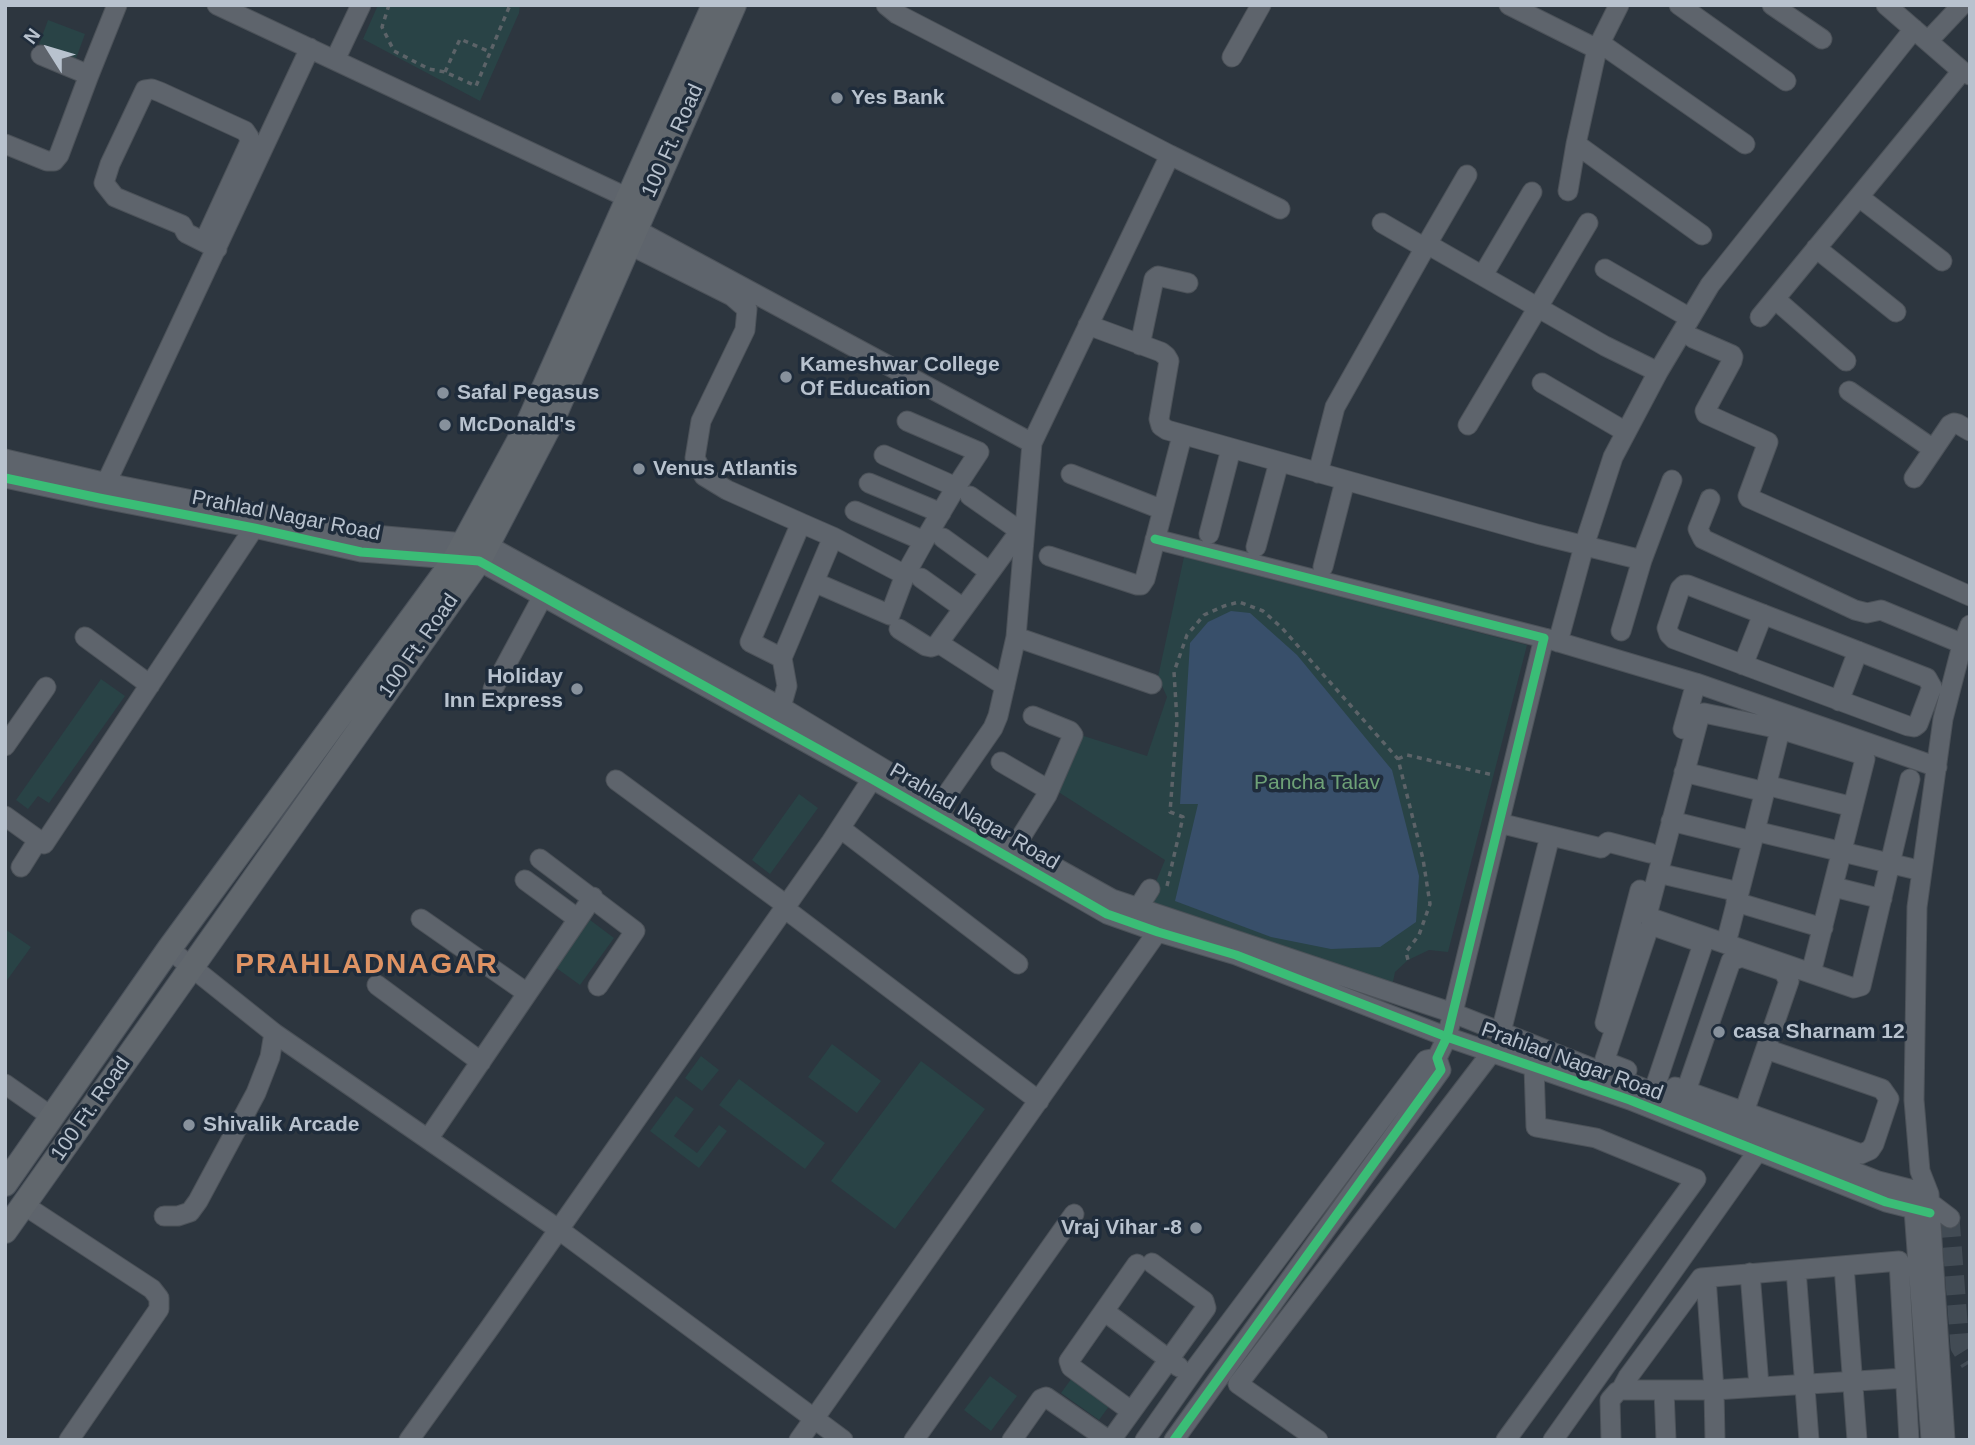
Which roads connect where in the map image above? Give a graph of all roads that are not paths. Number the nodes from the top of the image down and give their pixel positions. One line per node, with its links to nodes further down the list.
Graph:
1 (117, 5): 22 (street)
2 (217, 5): 17 (street)
3 (361, 5): 20 (street)
4 (714, 5): 32 (main road, 100 Ft. Road)
5 (734, 5): 32 (main road, 100 Ft. Road)
6 (886, 5): 27 (street)
7 (1261, 5): 19 (street)
8 (1509, 5): 16 (street)
9 (1619, 5): 16 (street)
10 (1772, 5): 15 (street)
11 (1886, 5): 14 (street)
12 (1962, 5): 14 (street)
13 (1692, 9): 23 (street)
14 (1921, 35): 21 (street); 50 (street)
15 (1822, 39)
16 (1599, 46): 25 (street); 26 (street)
17 (310, 48): 20 (street); 38 (street)
18 (41, 55): 22 (street)
19 (1233, 57)
20 (335, 60): 32 (street)
21 (1966, 73): 31 (street)
22 (89, 75): 24 (street)
23 (1786, 81)
24 (5, 144)
25 (1576, 144): 29 (street); 36 (street)
26 (1745, 144)
27 (1170, 155): 33 (street); 49 (street)
28 (1467, 175): 39 (street)
29 (1568, 191)
30 (1532, 192): 43 (street)
31 (1859, 197): 40 (street); 41 (street)
32 (636, 202): 37 (main road, 100 Ft. Road); 91 (main road, 100 Ft. Road)
33 (1280, 209)
34 (1382, 223): 39 (street)
35 (1588, 223): 46 (street)
36 (1702, 235)
37 (632, 237): 57 (street); 82 (street); 91 (main road, 100 Ft. Road)
38 (210, 245): 38 (street); 76 (street)
39 (1426, 246): 43 (street); 69 (street)
40 (1816, 248): 45 (street); 47 (street)
41 (1942, 261)
42 (1605, 270): 50 (street)
43 (1483, 275): 46 (street)
44 (1188, 283): 51 (street)
45 (1775, 299): 48 (street); 52 (street)
46 (1538, 307): 53 (street); 58 (street)
47 (1896, 312)
48 (1760, 317)
49 (1088, 325): 51 (street); 62 (street)
50 (1691, 328): 53 (street); 99 (street)
51 (1140, 345): 61 (street)
52 (1846, 361)
53 (1658, 372): 60 (street)
54 (1542, 383): 60 (street)
55 (1849, 391): 64 (street)
56 (907, 421): 65 (street)
57 (999, 425): 62 (street); 65 (street)
58 (1468, 425)
59 (1970, 431): 64 (street)
60 (1626, 432): 89 (street)
61 (1182, 436): 63 (street); 79 (street)
62 (1032, 443): 84 (street)
63 (1231, 449): 68 (street); 85 (street)
64 (1933, 449): 72 (street)
65 (979, 452): 77 (street)
66 (884, 455): 77 (street)
67 (5, 459): 76 (street)
68 (1279, 463): 69 (street); 90 (street)
69 (1318, 473): 74 (street)
70 (1071, 474): 79 (street)
71 (5, 478): 76 (street, Prahlad Nagar Road)
72 (1914, 478)
73 (1672, 480): 93 (street)
74 (1345, 481): 89 (street); 94 (street)
75 (869, 483): 81 (street)
76 (103, 491): 83 (street, Prahlad Nagar Road); 91 (street)
77 (963, 492): 81 (street); 84 (street)
78 (1710, 499): 104 (street)
79 (1163, 510): 87 (street)
80 (855, 511): 88 (street)
81 (941, 513): 88 (street)
82 (801, 523): 86 (street); 110 (street)
83 (254, 528): 91 (street, Prahlad Nagar Road); 115 (street)
84 (1023, 528): 95 (street); 105 (street)
85 (1209, 534)
86 (833, 537): 96 (street); 97 (street)
87 (1155, 539): 92 (street); 107 (street)
88 (934, 540): 95 (street); 96 (street)
89 (1584, 546): 93 (street); 107 (street)
90 (1256, 547)
91 (471, 552): 98 (street, Prahlad Nagar Road); 120 (street); 162 (main road, 100 Ft. Road); 164 (main road, 100 Ft. Road)
92 (1049, 556)
93 (1642, 560): 103 (street)
94 (1323, 567)
95 (990, 572): 100 (street)
96 (913, 576): 97 (street); 100 (street)
97 (814, 582): 110 (street)
98 (543, 596): 118 (street); 127 (street, Prahlad Nagar Road)
99 (1970, 596)
100 (963, 608): 108 (street)
101 (1763, 614): 109 (street); 111 (street); 111 (street)
102 (899, 629): 108 (street)
103 (1621, 631)
104 (1966, 634): 125 (street)
105 (1016, 637): 114 (street); 116 (street)
106 (85, 638): 115 (street)
107 (1551, 640): 113 (street); 136 (street)
108 (940, 644): 116 (street)
109 (1858, 651): 119 (street); 119 (street)
110 (782, 658): 120 (street)
111 (1743, 665): 112 (street)
112 (1778, 678): 119 (street); 122 (street)
113 (1696, 683): 122 (street); 143 (street)
114 (1153, 684)
115 (150, 685): 140 (street)
116 (1005, 686): 132 (street)
117 (46, 687): 123 (street)
118 (493, 690)
119 (1839, 701)
120 (781, 707): 127 (street)
121 (1032, 716): 131 (street)
122 (1777, 717): 125 (street); 126 (street); 130 (street); 133 (street)
123 (5, 746)
124 (1001, 762): 131 (street)
125 (1937, 767): 147 (street)
126 (1684, 772): 130 (street); 135 (street)
127 (876, 773): 132 (street); 137 (street); 159 (street, Prahlad Nagar Road)
128 (1910, 779): 145 (street)
129 (616, 780): 155 (street)
130 (1765, 788): 133 (street); 139 (street)
131 (1049, 789): 141 (street)
132 (941, 803): 141 (street)
133 (1853, 807): 142 (street)
134 (5, 816): 140 (street)
135 (1671, 821): 139 (street); 148 (street)
136 (1499, 824): 138 (street); 169 (street)
137 (840, 828): 155 (street); 163 (street)
138 (1550, 836): 143 (street); 170 (street)
139 (1754, 836): 142 (street); 153 (street)
140 (38, 840): 146 (street)
141 (1016, 845): 156 (street)
142 (1842, 852): 145 (street); 150 (street)
143 (1650, 853): 178 (street)
144 (540, 859): 152 (street)
145 (1891, 864): 147 (street); 154 (street)
146 (21, 867)
147 (1922, 871): 187 (street)
148 (1658, 873): 153 (street); 161 (street)
149 (525, 880): 158 (street)
150 (1834, 887): 154 (street); 160 (street)
151 (1158, 889): 156 (street)
152 (593, 897): 158 (street); 167 (street)
153 (1738, 897): 160 (street); 161 (street)
154 (1882, 899): 165 (street)
155 (785, 907): 181 (street); 192 (street)
156 (1138, 908): 159 (street)
157 (421, 919): 168 (street)
158 (578, 919): 168 (street)
159 (1163, 925): 169 (street); 172 (street, Prahlad Nagar Road); 181 (street)
160 (1823, 928): 165 (street)
161 (1726, 943): 165 (street)
162 (169, 949): 164 (street); 183 (main road, 100 Ft. Road)
163 (1018, 964)
164 (191, 968): 171 (street); 188 (main road, 100 Ft. Road)
165 (1811, 973)
166 (377, 985): 176 (street)
167 (598, 986)
168 (527, 993): 176 (street)
169 (1453, 1013): 170 (street); 172 (street)
170 (1501, 1032): 178 (street)
171 (274, 1033): 184 (street); 190 (street)
172 (1447, 1037): 174 (street, Prahlad Nagar Road); 175 (street)
173 (1766, 1049): 180 (street); 182 (street); 182 (street)
174 (1492, 1052): 177 (street, Prahlad Nagar Road); 223 (street)
175 (1437, 1058): 200 (street); 211 (street)
176 (481, 1062): 184 (street)
177 (1534, 1067): 185 (street, Prahlad Nagar Road); 224 (street)
178 (1592, 1068): 180 (street)
179 (5, 1084): 183 (street)
180 (1672, 1090): 180 (street); 182 (street); 185 (street)
181 (1039, 1101): 212 (street)
182 (1744, 1112)
183 (52, 1117): 186 (main road, 100 Ft. Road)
184 (428, 1139): 192 (street)
185 (1763, 1144): 187 (street, Prahlad Nagar Road); 225 (street)
186 (5, 1184)
187 (1922, 1196): 191 (street); 232 (street); 233 (street)
188 (24, 1205): 193 (main road, 100 Ft. Road); 216 (street)
189 (1073, 1214): 219 (street)
190 (164, 1216)
191 (1950, 1218)
192 (558, 1229): 212 (street); 214 (street)
193 (5, 1231)
194 (1844, 1266): 195 (street); 203 (street); 204 (street)
195 (1796, 1270): 196 (street); 205 (street)
196 (1750, 1273): 197 (street); 206 (street)
197 (1706, 1278): 207 (street); 209 (street)
198 (1206, 1308): 199 (street); 200 (street); 201 (street)
199 (1104, 1311): 201 (street); 213 (street)
200 (1228, 1324): 202 (street)
201 (1169, 1360): 202 (street); 213 (street)
202 (1191, 1375): 210 (street)
203 (1905, 1378): 204 (street); 231 (street)
204 (1853, 1380): 205 (street); 230 (street)
205 (1805, 1383): 206 (street); 229 (street)
206 (1759, 1386): 209 (street)
207 (1621, 1390): 208 (street); 226 (street)
208 (1664, 1390): 209 (street); 227 (street)
209 (1714, 1390): 228 (street)
210 (1179, 1392): 211 (street); 215 (street)
211 (1198, 1408): 222 (street)
212 (815, 1417): 217 (street); 218 (street)
213 (1127, 1417): 215 (street); 221 (street)
214 (416, 1437)
215 (1145, 1439)
216 (69, 1440)
217 (799, 1440)
218 (843, 1440)
219 (914, 1440)
220 (1012, 1440): 221 (street)
221 (1110, 1440)
222 (1174, 1440)
223 (1318, 1440)
224 (1506, 1440)
225 (1553, 1440)
226 (1611, 1440)
227 (1666, 1440)
228 (1715, 1440)
229 (1808, 1440)
230 (1857, 1440)
231 (1909, 1440)
232 (1931, 1440)
233 (1945, 1440)

